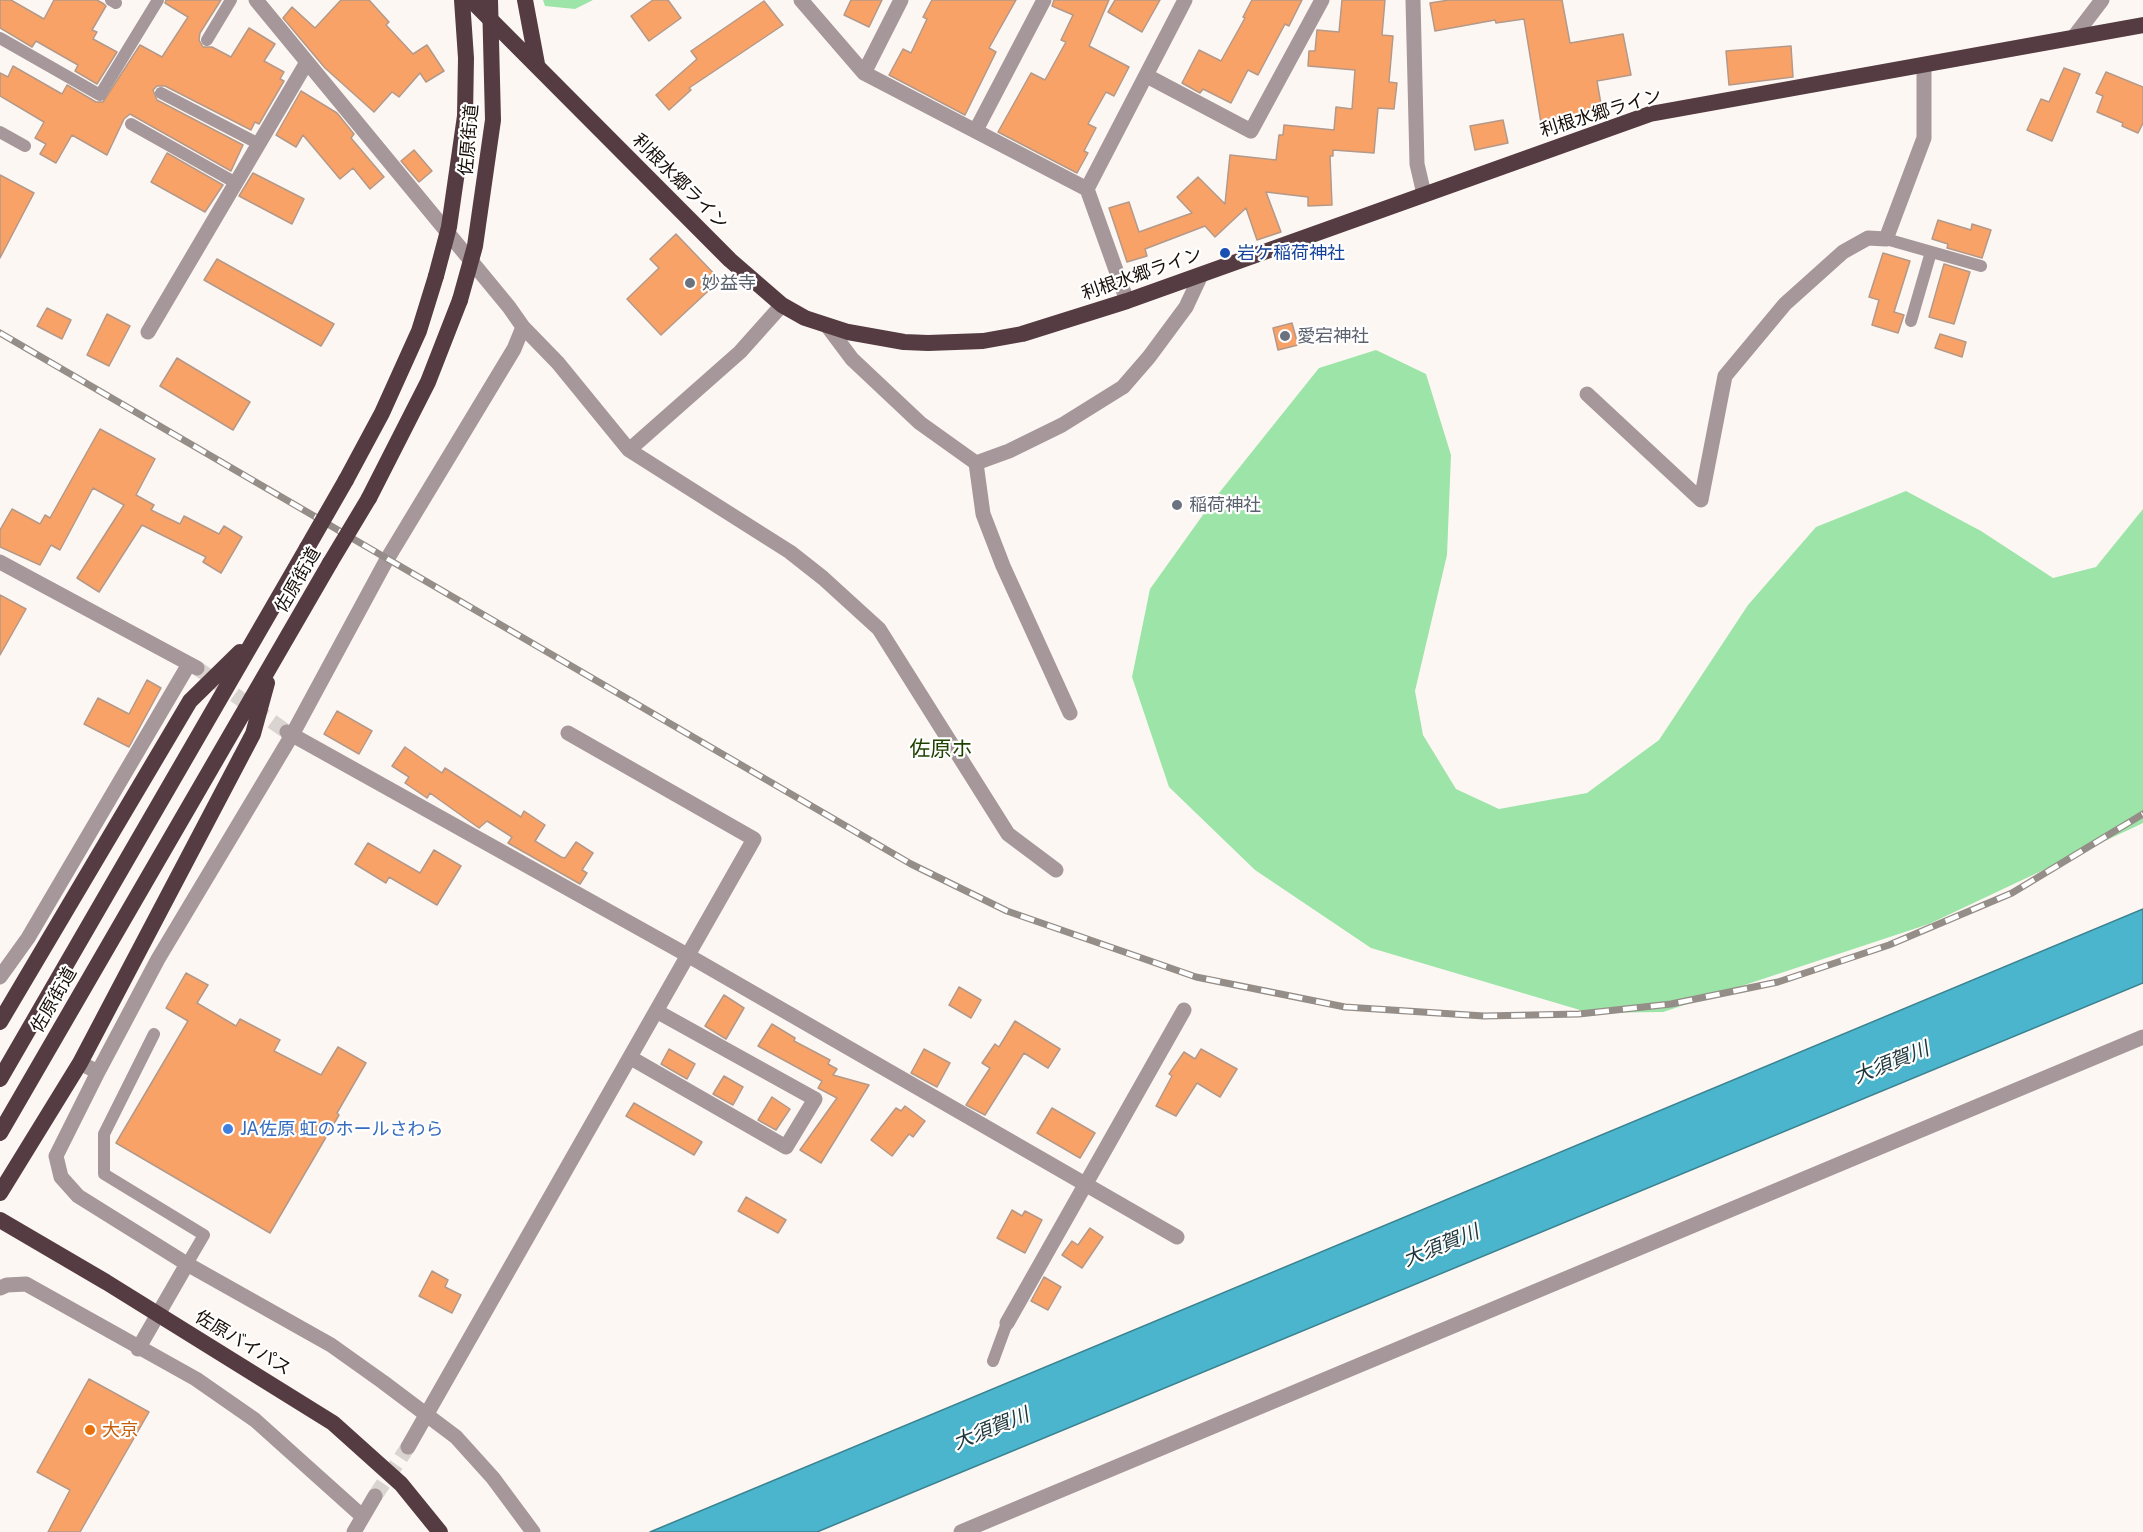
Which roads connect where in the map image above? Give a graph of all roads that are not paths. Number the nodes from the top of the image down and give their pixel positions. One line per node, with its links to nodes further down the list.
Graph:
1 (158, 0): 17 (lane)
2 (231, 0): 18 (lane)
3 (256, 0): 19 (street)
4 (462, 0): 47 (highway, 佐原街道, bridge)
5 (471, 0): 20 (highway, 利根水郷ライン)
6 (490, 0): 48 (highway, 佐原街道, bridge)
7 (525, 0): 20 (highway)
8 (801, 0): 22 (street)
9 (901, 0): 22 (street)
10 (1044, 0): 26 (street)
11 (1185, 0): 23 (street)
12 (1322, 0): 23 (street)
13 (1413, 0): 32 (street)
14 (2102, 0): 16 (street)
15 (2143, 26): 16 (highway, 利根水郷ライン)
16 (2073, 38): 21 (highway, 利根水郷ライン)
17 (0, 39)
18 (207, 40)
19 (307, 62): 28 (street); 40 (street)
20 (537, 64): 38 (highway, 利根水郷ライン)
21 (1924, 66): 32 (highway, 利根水郷ライン); 33 (street)
22 (864, 73): 26 (street)
23 (1147, 76): 31 (street)
24 (161, 93): 28 (lane)
25 (131, 124): 30 (lane)
26 (976, 130): 31 (street)
27 (0, 132): 29 (lane)
28 (259, 144): 30 (street)
29 (25, 146)
30 (236, 183): 42 (street)
31 (1087, 189): 37 (street)
32 (1424, 194): 36 (highway, 利根水郷ライン)
33 (1886, 239): 34 (lane); 43 (street)
34 (1931, 252): 35 (lane); 39 (lane)
35 (1981, 267)
36 (1200, 275): 37 (highway, 利根水郷ライン); 45 (street)
37 (1127, 301): 41 (highway, 利根水郷ライン)
38 (782, 305): 41 (highway, 利根水郷ライン); 44 (street)
39 (1911, 321)
40 (523, 327): 44 (street); 51 (street)
41 (828, 327): 45 (street)
42 (148, 332)
43 (1587, 394)
44 (629, 450): 52 (street)
45 (976, 463): 49 (street)
46 (0, 562): 54 (street)
47 (255, 638): 57 (highway); 63 (highway, 佐原街道)
48 (274, 659): 61 (highway); 64 (highway, 佐原街道)
49 (1070, 714)
50 (568, 733): 53 (street)
51 (289, 734): 53 (street); 62 (street)
52 (1056, 870)
53 (689, 956): 56 (street); 65 (street)
54 (0, 977)
55 (1184, 1010): 65 (street)
56 (658, 1012): 60 (street); 60 (street)
57 (0, 1022)
58 (154, 1034): 69 (lane)
59 (2143, 1036): 82 (street)
60 (631, 1058): 75 (street)
61 (80, 1063): 62 (street); 66 (highway)
62 (98, 1072): 69 (street)
63 (0, 1078)
64 (0, 1133)
65 (1085, 1184): 68 (street); 72 (street)
66 (0, 1193)
67 (0, 1220): 71 (highway, 佐原バイパス)
68 (1177, 1237)
69 (187, 1264): 71 (street); 75 (street)
70 (0, 1288): 73 (street)
71 (158, 1315): 73 (street); 80 (highway, 佐原バイパス)
72 (1007, 1323): 74 (lane)
73 (138, 1349): 78 (street)
74 (993, 1361)
75 (427, 1414): 76 (street); 81 (street)
76 (408, 1447)
77 (375, 1496): 78 (street)
78 (362, 1516): 79 (street)
79 (354, 1532)
80 (440, 1532)
81 (533, 1532)
82 (961, 1532)

